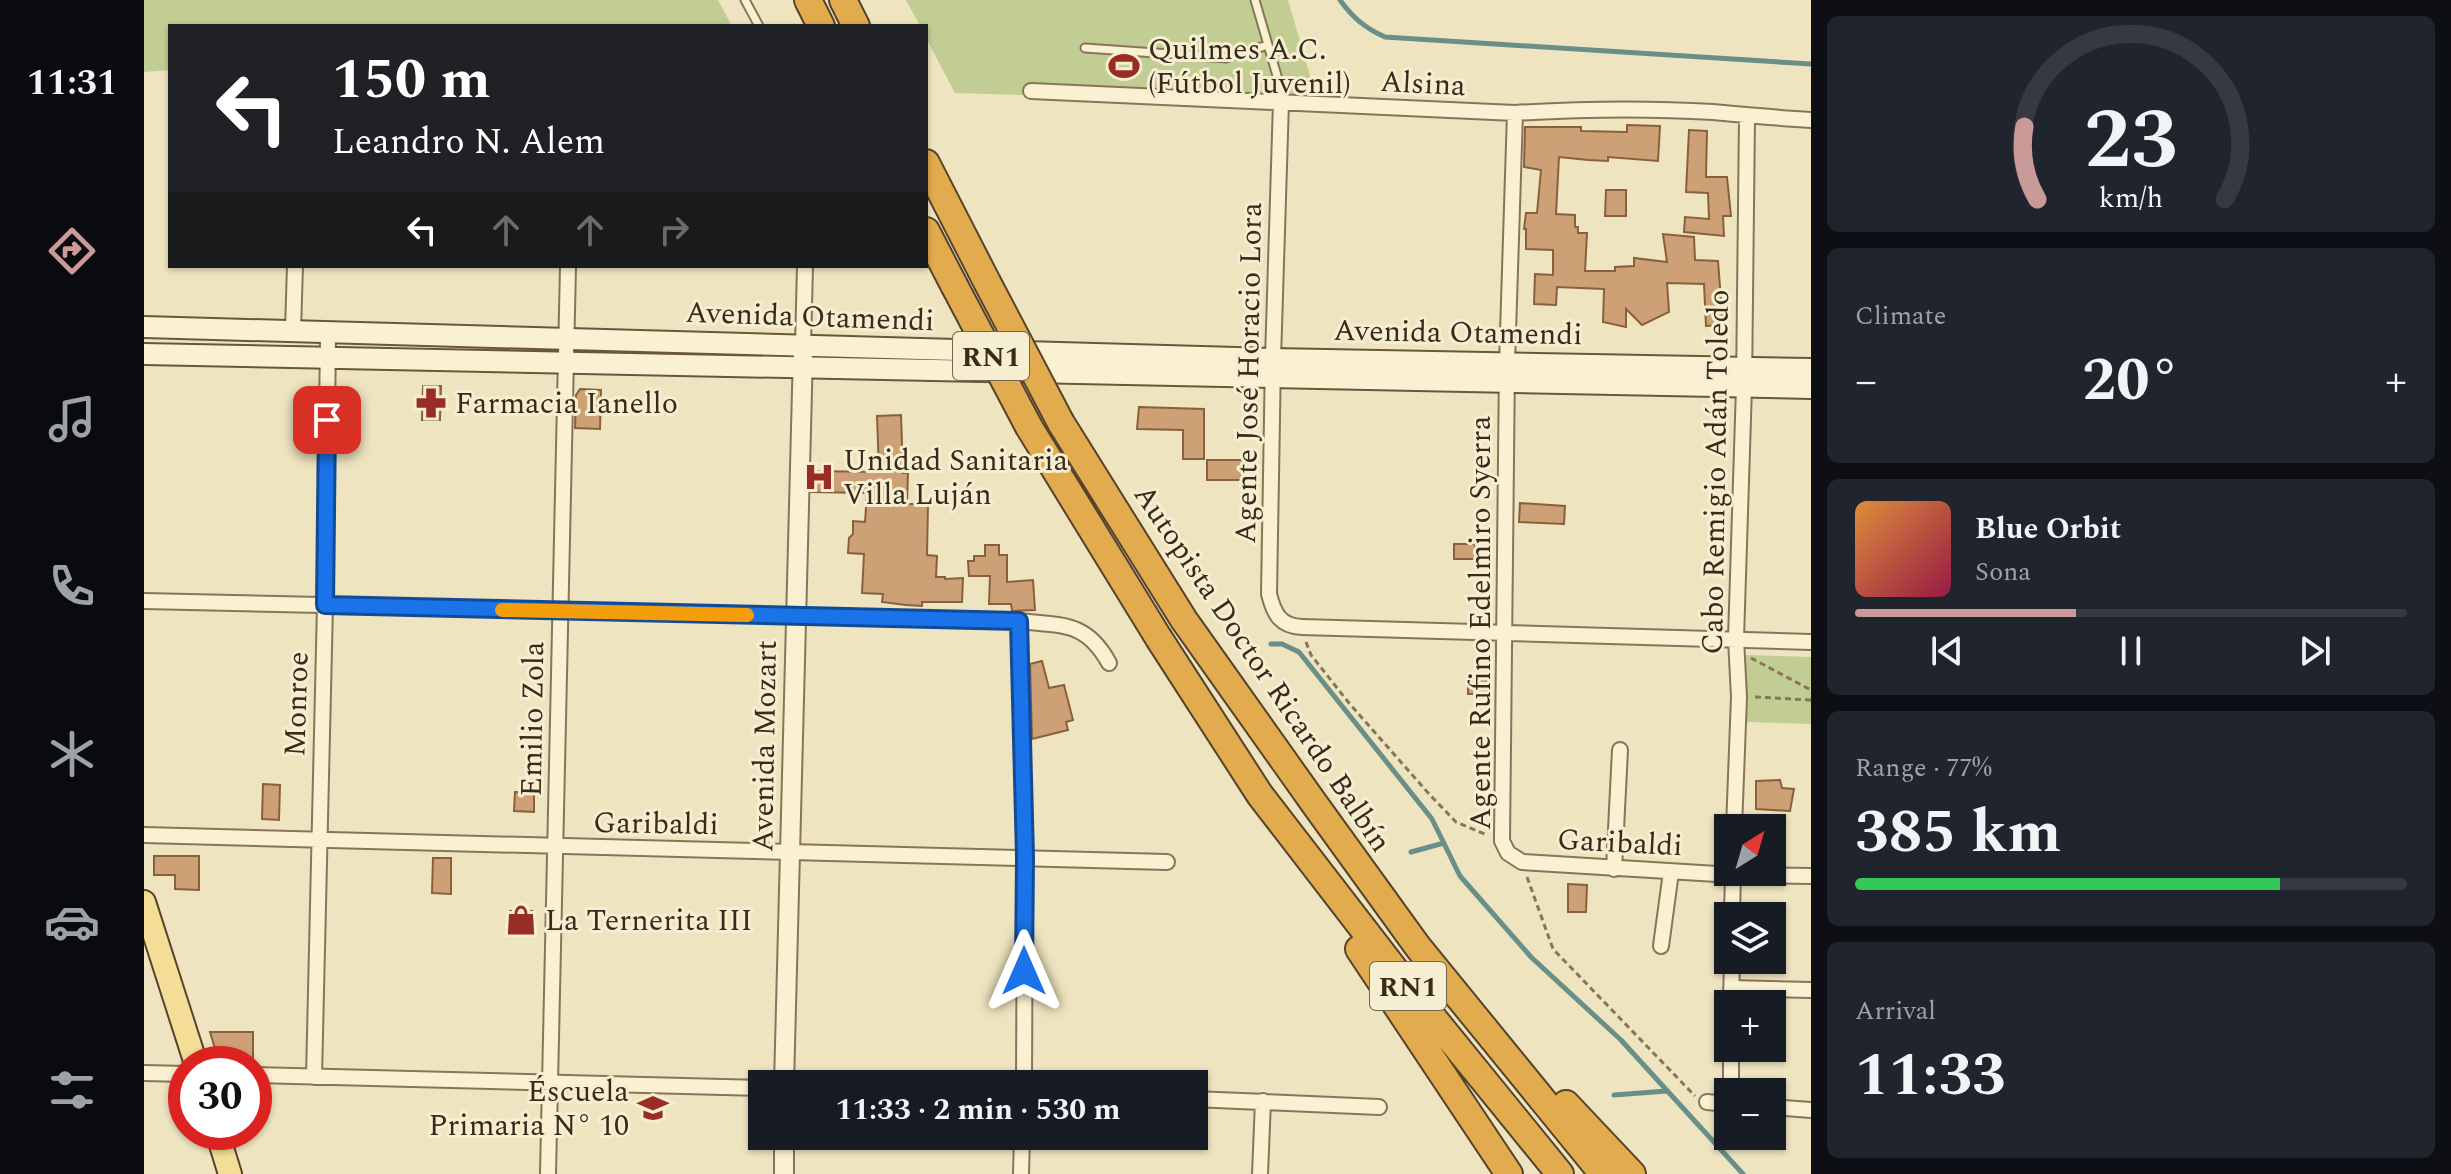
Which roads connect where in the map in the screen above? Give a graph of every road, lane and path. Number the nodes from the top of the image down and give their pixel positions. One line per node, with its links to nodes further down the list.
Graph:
1 (745, 0): 5 (lane)
2 (808, 0): 6 (highway)
3 (843, 0): 7 (highway)
4 (1255, 0): 8 (lane)
5 (758, 24)
6 (820, 24)
7 (855, 24)
8 (1268, 45): 9 (lane); 11 (lane)
9 (1085, 48)
10 (1031, 91): 11 (street, Alsina)
11 (1281, 102): 12 (street, Alsina); 29 (street, Agente José Horacio Lora)
12 (1515, 113): 13 (street, Alsina); 31 (street, Agente Rufino Edelmiro Syerra)
13 (1747, 117): 14 (street, Alsina); 32 (street, Cabo Remigio Adán Toledo)
14 (1811, 120)
15 (928, 167): 65 (highway, Autopista Doctor Ricardo Balbín / RN1, bridge)
16 (928, 235): 48 (highway, RN1, bridge)
17 (295, 268): 21 (street)
18 (568, 268): 23 (street, Emilio Zola)
19 (805, 268): 24 (street, Avenida Mozart)
20 (144, 327): 21 (main road, Avenida Otamendi)
21 (293, 330): 22 (main road, Avenida Otamendi)
22 (328, 332): 23 (main road, Avenida Otamendi); 26 (street, Monroe)
23 (567, 339): 24 (main road, Avenida Otamendi); 27 (street, Emilio Zola)
24 (803, 346): 28 (street, Avenida Mozart); 29 (main road, Avenida Otamendi)
25 (144, 354): 26 (main road, Avenida Otamendi)
26 (328, 359): 27 (main road, Avenida Otamendi); 35 (street, Monroe)
27 (566, 363): 28 (main road, Avenida Otamendi); 36 (street, Emilio Zola)
28 (802, 367): 29 (main road, Avenida Otamendi); 37 (street, Avenida Mozart)
29 (1273, 367): 31 (main road, Avenida Otamendi); 39 (street, Agente José Horacio Lora)
30 (1811, 369): 32 (main road, Avenida Otamendi)
31 (1507, 372): 32 (main road, Avenida Otamendi); 40 (street, Agente Rufino Edelmiro Syerra)
32 (1744, 378): 33 (main road, Avenida Otamendi); 42 (street, Cabo Remigio Adán Toledo)
33 (1811, 388)
34 (144, 601): 35 (street)
35 (325, 605): 36 (street); 51 (street, Monroe)
36 (560, 612): 37 (street); 53 (street, Emilio Zola)
37 (794, 615): 38 (street); 54 (street, Avenida Mozart)
38 (1019, 621): 43 (street); 55 (street)
39 (1302, 627): 40 (street); 52 (path)
40 (1503, 634): 42 (street); 52 (street, Agente Rufino Edelmiro Syerra)
41 (1811, 642): 42 (street)
42 (1736, 645): 44 (path); 45 (street, Cabo Remigio Adán Toledo)
43 (1109, 663)
44 (1811, 690)
45 (1739, 697): 46 (path); 49 (street, Cabo Remigio Adán Toledo)
46 (1811, 700)
47 (1620, 750): 58 (street)
48 (1260, 795): 93 (highway); 94 (highway, RN1)
49 (1735, 814)
50 (144, 835): 51 (street, Garibaldi)
51 (318, 841): 53 (street, Garibaldi); 75 (street, Monroe)
52 (1502, 841): 57 (street, Agente Rufino Edelmiro Syerra)
53 (555, 846): 54 (street, Garibaldi); 76 (street, Emilio Zola)
54 (790, 852): 55 (street, Garibaldi); 70 (street, Avenida Mozart)
55 (1025, 857): 56 (street, Garibaldi); 71 (street)
56 (1167, 862)
57 (1522, 862): 58 (street, Garibaldi); 80 (path, Agente Rufino Edelmiro Syerra)
58 (1614, 869): 59 (street, Garibaldi)
59 (1671, 872): 60 (street, Garibaldi); 64 (street)
60 (1714, 873)
61 (1786, 875): 62 (street, Garibaldi)
62 (1811, 876)
63 (144, 902): 69 (main road)
64 (1661, 946)
65 (1418, 947): 95 (highway, Autopista Doctor Ricardo Balbín / RN1); 96 (highway)
66 (1732, 974): 67 (street)
67 (1731, 988): 68 (street)
68 (1811, 990)
69 (190, 1046)
70 (784, 1070)
71 (1024, 1070)
72 (144, 1073): 73 (street)
73 (168, 1074)
74 (272, 1076): 75 (street)
75 (314, 1077): 76 (street)
76 (551, 1082): 77 (street); 89 (street, Emilio Zola)
77 (748, 1088)
78 (1208, 1099): 79 (street)
79 (1263, 1101): 82 (street); 92 (street)
80 (1707, 1102): 81 (street)
81 (1714, 1103)
82 (1379, 1107)
83 (1786, 1108): 84 (street)
84 (1811, 1110)
85 (223, 1150): 88 (main road)
86 (784, 1150): 90 (street)
87 (1022, 1150): 91 (street)
88 (230, 1174)
89 (548, 1174)
90 (784, 1174)
91 (1021, 1174)
92 (1260, 1174)
93 (1509, 1174)
94 (1560, 1174)
95 (1603, 1174)
96 (1632, 1174)

